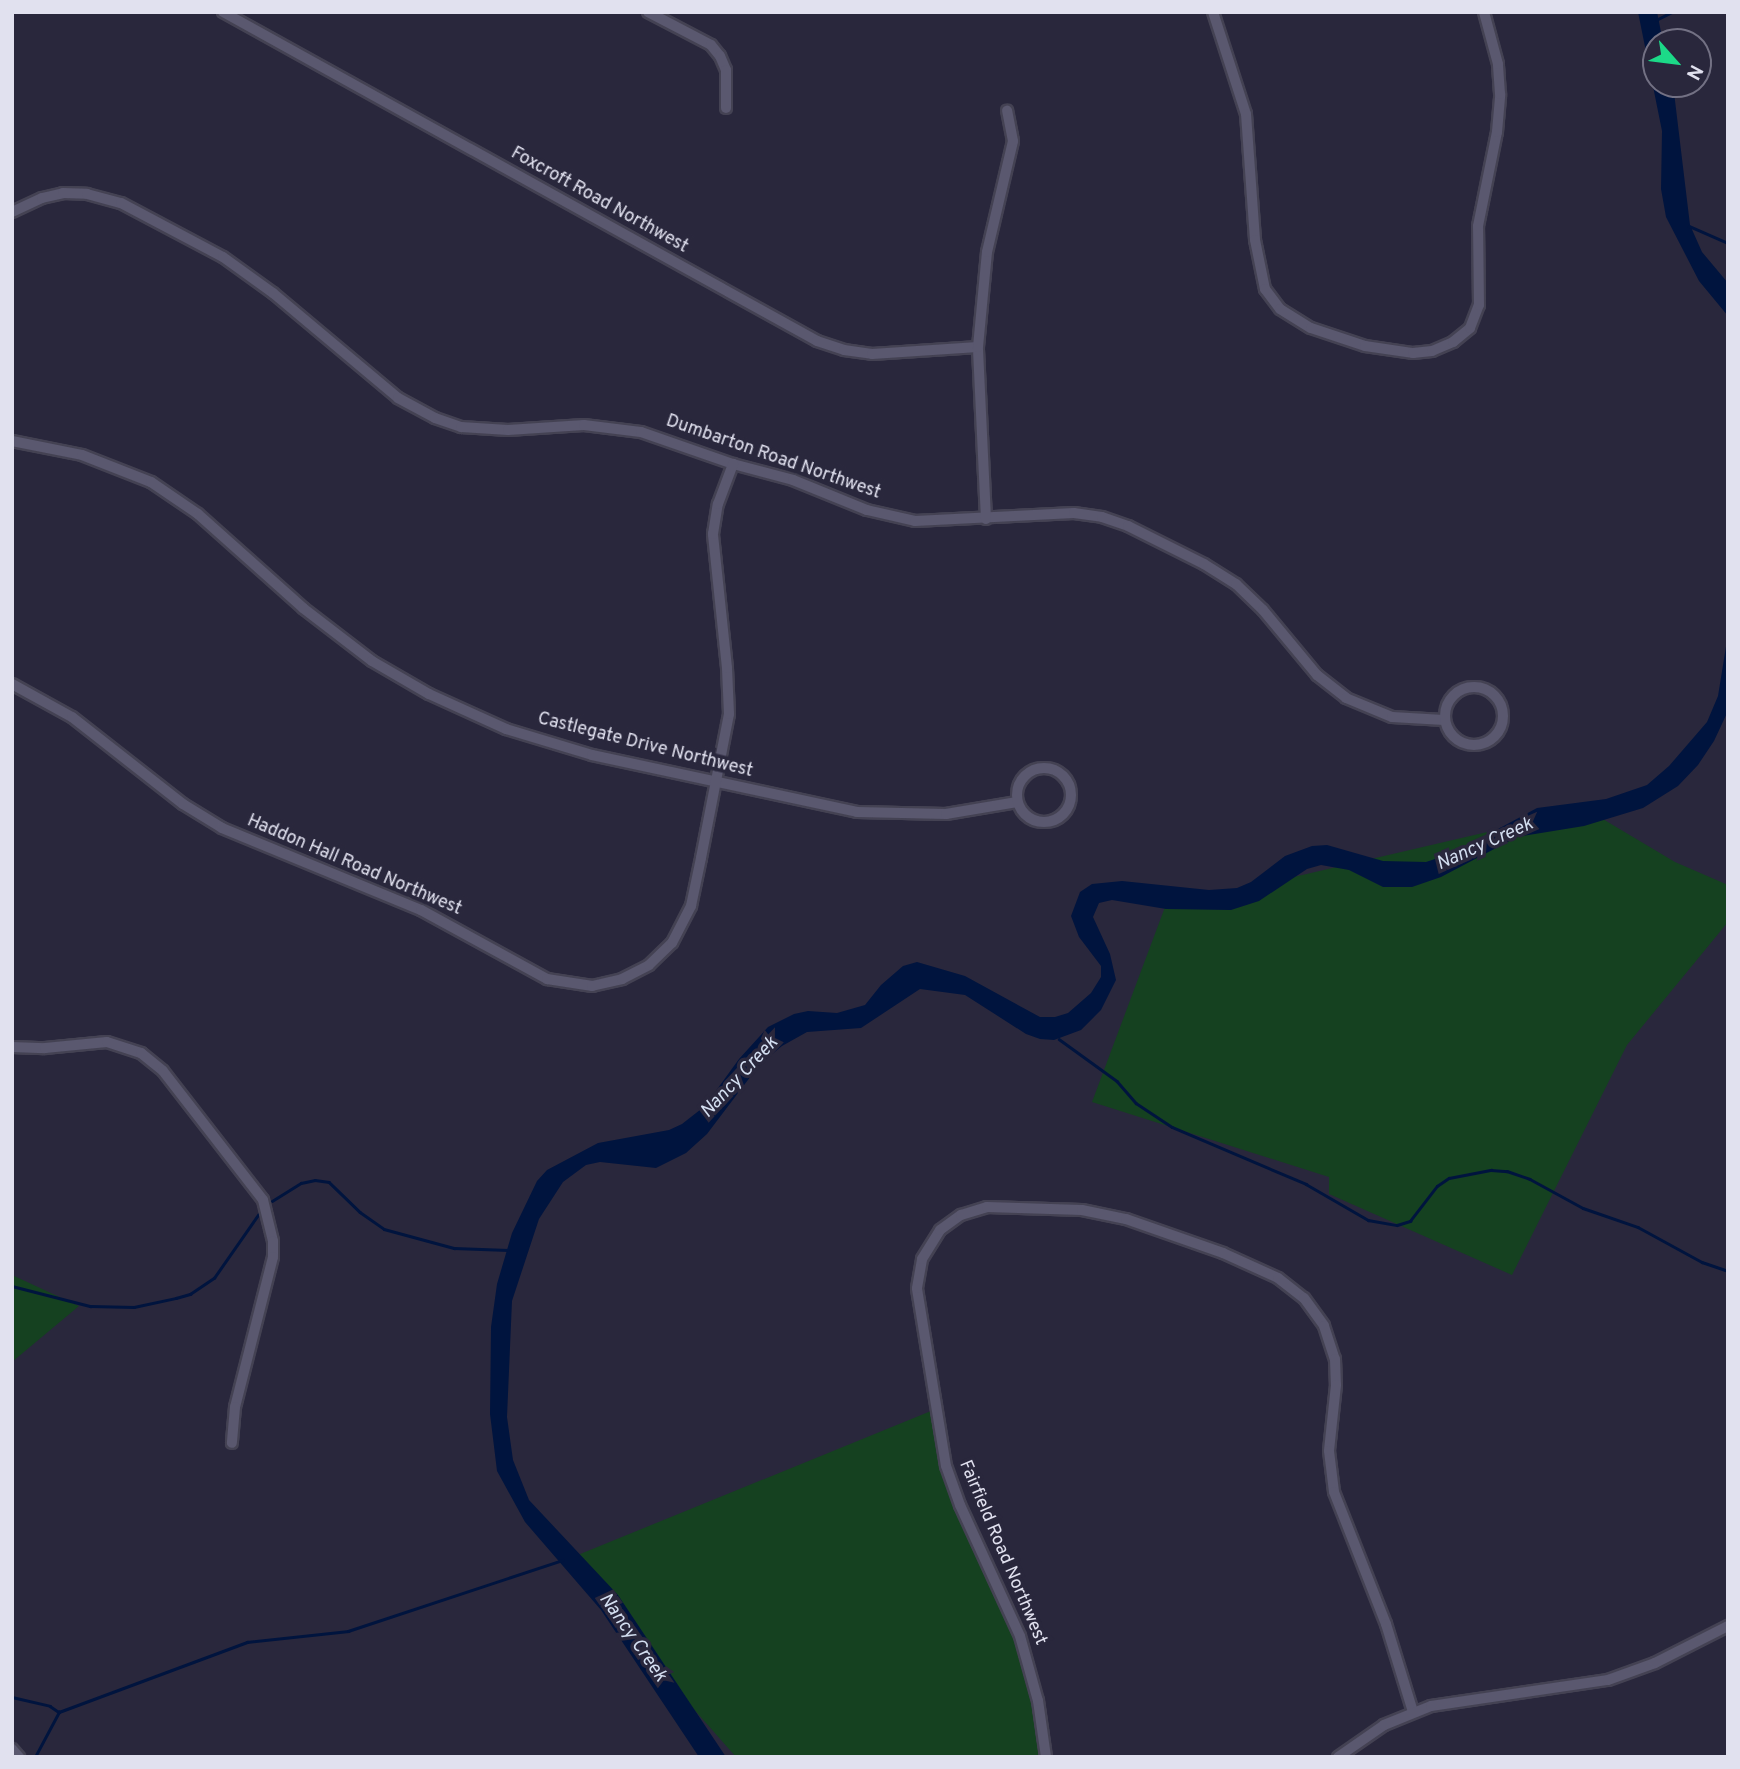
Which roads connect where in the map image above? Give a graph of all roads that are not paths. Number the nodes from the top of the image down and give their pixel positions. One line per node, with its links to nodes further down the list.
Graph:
1 (223, 12): 8 (street, Foxcroft Road Northwest)
2 (648, 12): 5 (street)
3 (1213, 12): 4 (street)
4 (1484, 12)
5 (726, 108)
6 (1007, 111): 8 (street)
7 (12, 212): 10 (street, Dumbarton Road Northwest)
8 (978, 347): 11 (street)
9 (12, 441): 14 (street, Castlegate Drive Northwest)
10 (733, 464): 11 (street, Dumbarton Road Northwest); 14 (street, Haddon Hall Road Northwest)
11 (986, 519): 13 (street, Dumbarton Road Northwest)
12 (12, 684): 14 (street, Haddon Hall Road Northwest)
13 (1444, 720): 13 (street)
14 (718, 783): 15 (street, Castlegate Drive Northwest)
15 (1017, 802): 15 (street)
16 (12, 1047): 17 (street)
17 (232, 1443)
18 (1727, 1626): 19 (street)
19 (1413, 1713): 22 (street, Fairfield Road Northwest); 23 (street)
20 (12, 1749): 21 (street)
21 (19, 1757)
22 (1046, 1757)
23 (1338, 1757)

